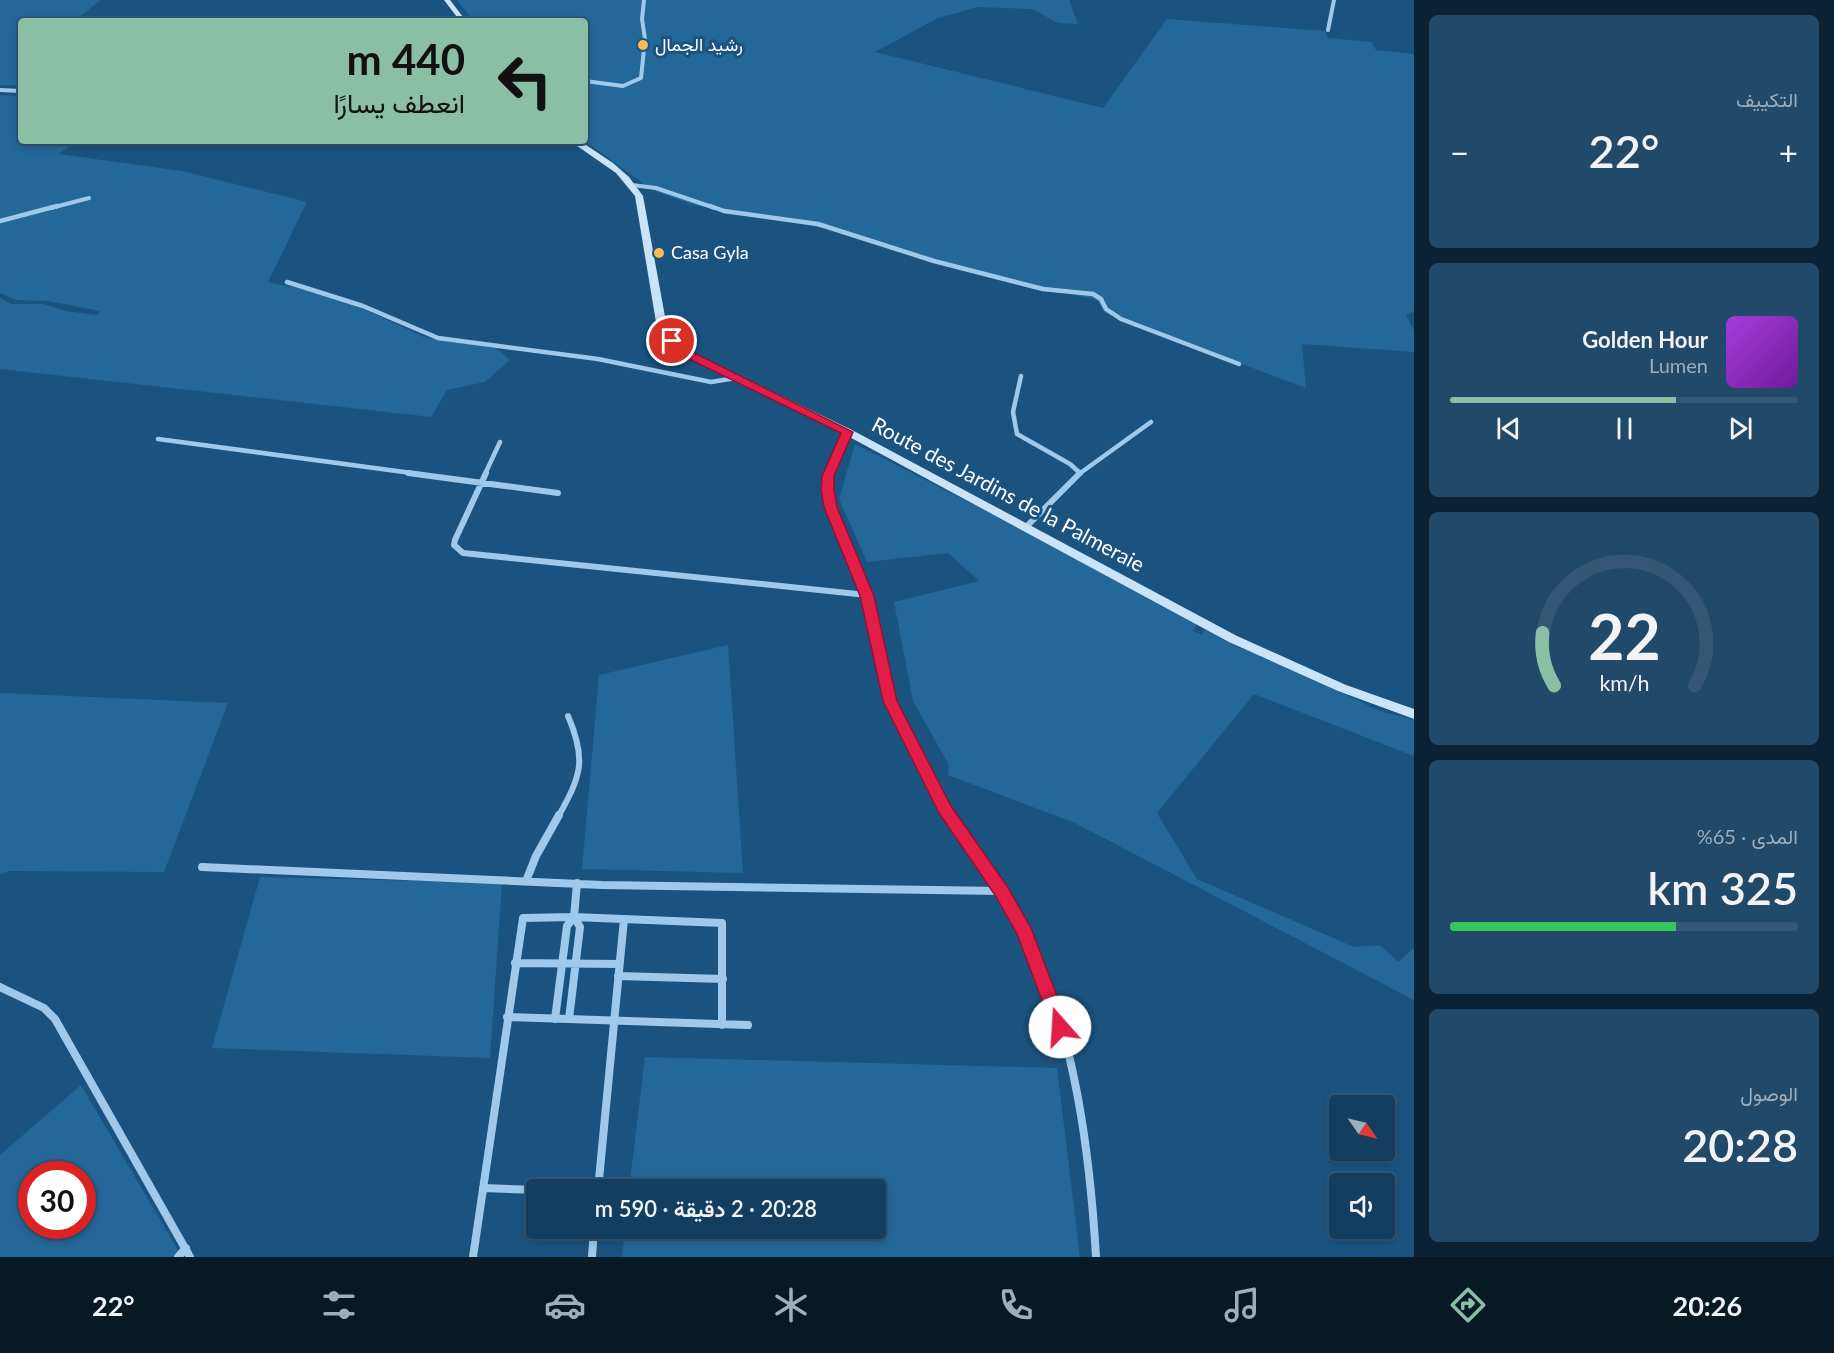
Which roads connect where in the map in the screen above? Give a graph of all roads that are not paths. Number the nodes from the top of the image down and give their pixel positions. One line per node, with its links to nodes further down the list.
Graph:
1 (447, 0): 4 (street)
2 (644, 0): 6 (street)
3 (1334, 0): 5 (street)
4 (461, 18)
5 (1328, 30)
6 (588, 81)
7 (0, 90): 8 (street)
8 (18, 91)
9 (579, 144): 10 (street, Route des Jardins de la Palmeraie)
10 (632, 185): 14 (street); 16 (street, Route des Jardins de la Palmeraie)
11 (89, 198): 12 (street)
12 (0, 220)
13 (287, 282): 16 (street)
14 (1239, 364)
15 (1021, 376): 21 (street)
16 (736, 378): 18 (street, Route des Jardins de la Palmeraie)
17 (1151, 422): 21 (street)
18 (848, 432): 24 (street, Route des Jardins de la Palmeraie); 25 (street)
19 (158, 439): 22 (street)
20 (500, 442): 22 (street)
21 (1080, 473): 24 (street)
22 (480, 484): 23 (street); 25 (street)
23 (558, 493)
24 (1027, 526): 26 (street, Route des Jardins de la Palmeraie)
25 (867, 596): 31 (street)
26 (1414, 714)
27 (568, 716): 29 (street)
28 (202, 867): 29 (street)
29 (526, 881): 30 (street)
30 (577, 883): 31 (street); 32 (street)
31 (1001, 891): 56 (street)
32 (574, 917): 33 (street); 34 (street); 35 (street); 36 (street)
33 (624, 919): 37 (street); 39 (street)
34 (515, 963): 35 (street); 41 (street)
35 (561, 964): 36 (street); 42 (street)
36 (576, 964): 37 (street); 43 (street)
37 (619, 964): 38 (street)
38 (618, 976): 39 (street); 44 (street)
39 (723, 979): 45 (street)
40 (0, 987): 51 (street)
41 (507, 1017): 42 (street); 48 (street)
42 (555, 1019): 43 (street)
43 (569, 1019): 44 (street)
44 (614, 1021): 45 (street); 47 (street)
45 (722, 1025): 46 (street)
46 (748, 1025)
47 (599, 1179)
48 (483, 1188): 49 (street); 54 (street)
49 (526, 1190)
50 (593, 1239): 55 (street)
51 (186, 1248): 52 (street); 53 (street)
52 (178, 1257)
53 (190, 1257)
54 (472, 1257)
55 (592, 1257)
56 (1096, 1257)

